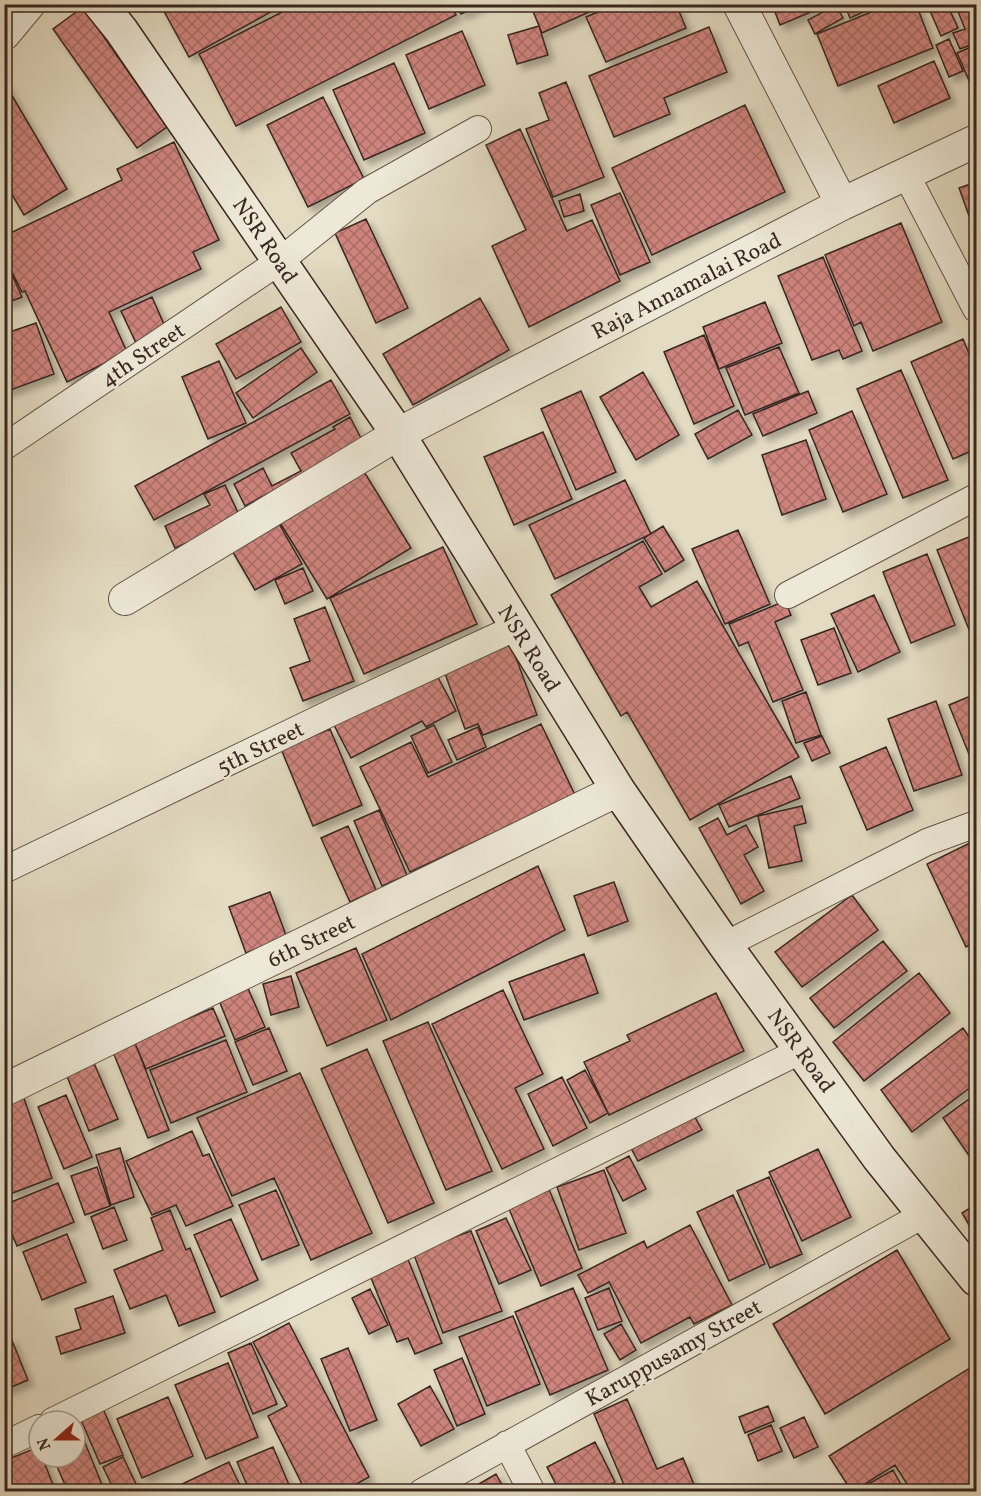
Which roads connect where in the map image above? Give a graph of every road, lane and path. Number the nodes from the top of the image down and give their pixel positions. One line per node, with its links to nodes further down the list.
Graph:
1 (29, 4): 4 (street)
2 (100, 4): 9 (main road, NSR Road)
3 (739, 4): 8 (street)
4 (4, 34)
5 (478, 129): 9 (street, 4th Street)
6 (976, 141): 7 (street, Raja Annamalai Road)
7 (906, 174): 8 (street, Raja Annamalai Road); 10 (street)
8 (842, 204): 11 (street, Raja Annamalai Road)
9 (280, 261): 11 (main road, NSR Road); 12 (street, 4th Street)
10 (976, 309)
11 (398, 434): 15 (street, Raja Annamalai Road); 16 (main road, NSR Road)
12 (4, 447)
13 (976, 497): 14 (street)
14 (788, 595)
15 (125, 599)
16 (518, 627): 17 (main road, NSR Road); 19 (street, 5th Street)
17 (618, 790): 20 (main road, NSR Road); 22 (street, 6th Street)
18 (976, 824): 20 (street)
19 (4, 870)
20 (725, 945): 21 (main road, NSR Road)
21 (802, 1050): 23 (main road, NSR Road); 25 (street)
22 (4, 1090)
23 (925, 1214): 24 (main road, NSR Road); 27 (street, Karuppusamy Street)
24 (976, 1279)
25 (77, 1409)
26 (27, 1434): 28 (street)
27 (507, 1444): 29 (street, Karuppusamy Street); 30 (street)
28 (4, 1445)
29 (422, 1491)
30 (532, 1491)

